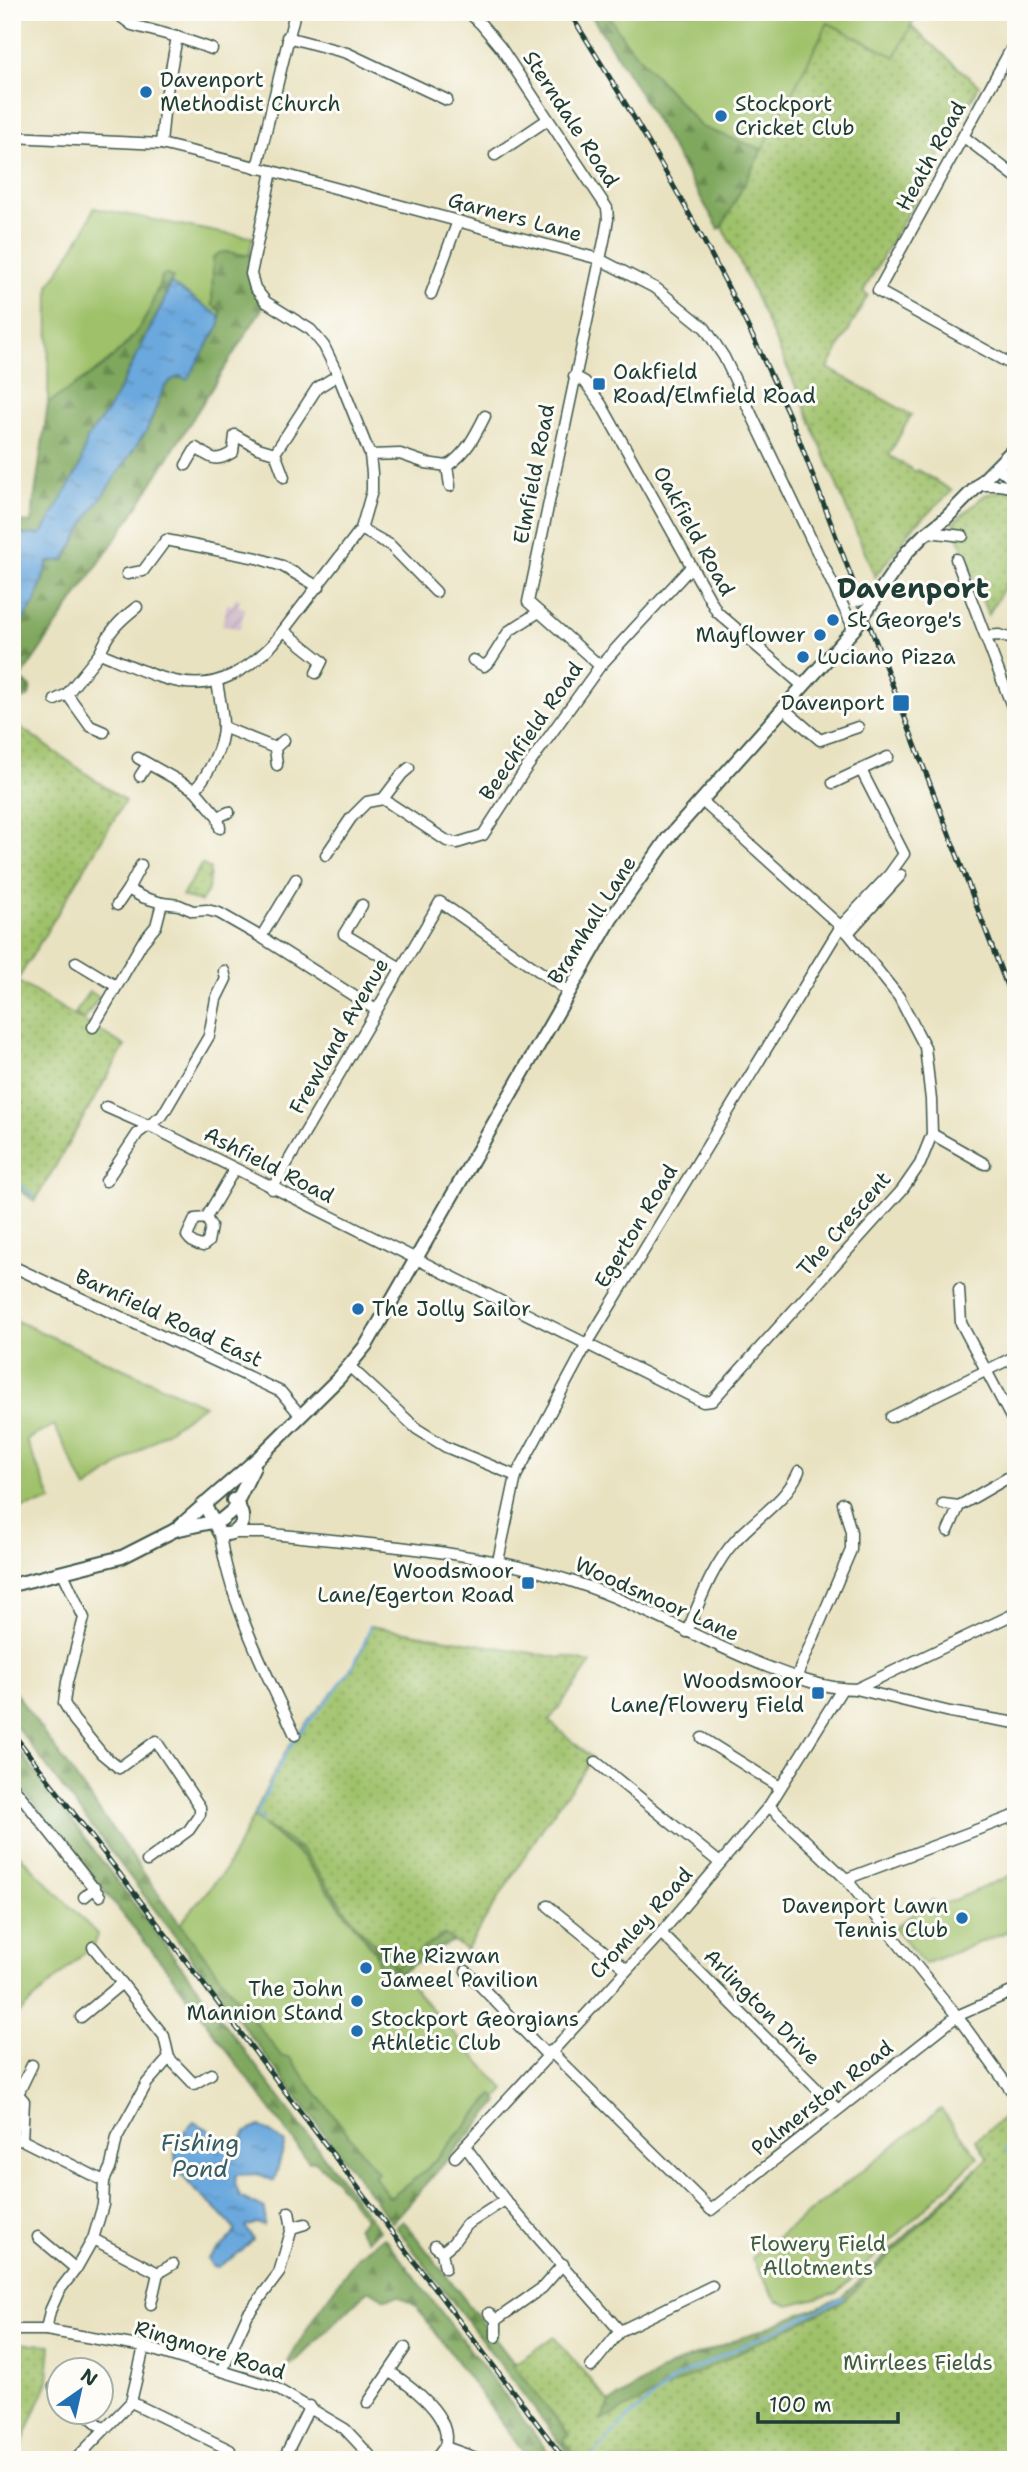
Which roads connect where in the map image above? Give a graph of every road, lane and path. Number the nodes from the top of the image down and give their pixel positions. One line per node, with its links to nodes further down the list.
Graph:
1 (120, 12): 4 (street)
2 (295, 12): 5 (street)
3 (468, 12): 9 (street, Sterndale Road)
4 (177, 37): 7 (street); 12 (street)
5 (287, 37): 8 (street); 14 (street)
6 (1016, 40): 11 (street, Heath Road)
7 (212, 49)
8 (447, 100)
9 (547, 120): 13 (street); 18 (street, Sterndale Road)
10 (12, 137): 12 (street, Garners Lane)
11 (964, 137): 16 (street); 20 (street, Heath Road)
12 (161, 144): 14 (street, Garners Lane)
13 (495, 155)
14 (257, 168): 15 (street, Garners Lane)
15 (272, 171): 17 (street, Garners Lane); 21 (street)
16 (1016, 177)
17 (458, 221): 18 (street, Garners Lane); 19 (street)
18 (599, 259): 22 (street, Elmfield Road); 42 (street, Garners Lane)
19 (431, 294)
20 (1016, 367)
21 (338, 375): 25 (street); 26 (street)
22 (574, 376): 39 (street, Oakfield Road); 46 (street, Elmfield Road)
23 (485, 416): 29 (street)
24 (1016, 447): 27 (main road, Bramhall Lane)
25 (275, 453): 28 (street); 31 (street)
26 (370, 455): 29 (street); 35 (street)
27 (1002, 463): 30 (street); 32 (main road, Bramhall Lane); 34 (street)
28 (186, 465)
29 (447, 466): 33 (street)
30 (1016, 472)
31 (284, 477)
32 (979, 485): 34 (street); 36 (main road, Bramhall Lane)
33 (450, 486)
34 (1016, 486)
35 (361, 529): 41 (street); 43 (street)
36 (928, 532): 37 (street); 44 (main road, Bramhall Lane)
37 (963, 536)
38 (957, 559): 49 (street)
39 (691, 566): 53 (street, Beechfield Road); 56 (street, Oakfield Road)
40 (127, 574): 41 (street)
41 (319, 587): 48 (street)
42 (834, 587): 44 (street, bridge); 47 (street, Garners Lane)
43 (436, 592)
44 (875, 596): 47 (main road, Bramhall Lane, bridge)
45 (136, 607): 51 (street)
46 (539, 612): 52 (street); 53 (street)
47 (854, 629): 56 (main road, Bramhall Lane)
48 (284, 631): 54 (street); 55 (street)
49 (986, 636): 50 (street); 60 (street)
50 (1016, 640)
51 (100, 653): 55 (street); 57 (street)
52 (473, 660)
53 (600, 666): 75 (street, Beechfield Road)
54 (316, 673)
55 (217, 682): 61 (street)
56 (803, 686): 59 (main road, Bramhall Lane)
57 (67, 694): 58 (street); 63 (street)
58 (55, 700)
59 (783, 708): 62 (street); 76 (main road, Bramhall Lane)
60 (1016, 717)
61 (223, 727): 65 (street); 74 (street)
62 (858, 727)
63 (104, 732)
64 (284, 740): 65 (street)
65 (275, 748): 69 (street)
66 (888, 757): 71 (street)
67 (138, 758): 68 (street)
68 (148, 764): 72 (street); 74 (street)
69 (277, 765)
70 (409, 768): 75 (street)
71 (861, 770): 73 (street); 88 (street)
72 (140, 776)
73 (832, 783)
74 (195, 790): 78 (street)
75 (383, 799): 80 (street)
76 (701, 800): 88 (street, The Crescent); 94 (main road, Bramhall Lane)
77 (229, 812): 78 (street)
78 (218, 817): 79 (street)
79 (220, 828)
80 (326, 855)
81 (141, 865): 84 (street)
82 (901, 875): 88 (street)
83 (296, 878): 89 (street)
84 (128, 889): 85 (street); 86 (street)
85 (162, 903): 89 (street); 93 (street)
86 (117, 905)
87 (362, 905): 91 (street)
88 (844, 930): 99 (street, The Crescent); 108 (street, Egerton Road)
89 (261, 937): 95 (street)
90 (76, 962): 93 (street)
91 (401, 968): 94 (street, Frewland Avenue); 95 (street, Frewland Avenue)
92 (224, 971): 98 (street)
93 (116, 986): 96 (street)
94 (569, 992): 105 (main road, Bramhall Lane)
95 (376, 1010): 103 (street, Frewland Avenue)
96 (93, 1027)
97 (107, 1107): 98 (street, Ashfield Road)
98 (147, 1125): 101 (street, Ashfield Road); 102 (street)
99 (932, 1134): 100 (street); 108 (street, The Crescent)
100 (985, 1164)
101 (234, 1170): 103 (street, Ashfield Road); 104 (street)
102 (106, 1181)
103 (272, 1189): 105 (street, Ashfield Road)
104 (206, 1218)
105 (415, 1258): 108 (street, The Crescent); 110 (main road, Bramhall Lane)
106 (12, 1266): 112 (street, Barnfield Road East)
107 (958, 1289): 111 (street)
108 (587, 1345): 118 (street, Egerton Road)
109 (1016, 1356): 111 (street)
110 (349, 1366): 112 (main road, Bramhall Lane); 118 (street)
111 (986, 1370): 113 (street); 114 (street)
112 (300, 1416): 115 (main road, Bramhall Lane)
113 (891, 1417)
114 (1016, 1427)
115 (259, 1457): 119 (main road, Bramhall Lane); 120 (main road, Bramhall Lane)
116 (799, 1471): 136 (street)
117 (1016, 1473): 124 (street)
118 (516, 1476): 132 (street, Egerton Road)
119 (217, 1494): 120 (main road); 122 (main road, Bramhall Lane)
120 (236, 1502): 125 (main road); 126 (main road, Bramhall Lane)
121 (843, 1503): 137 (street)
122 (204, 1504): 126 (main road); 127 (main road, Bramhall Lane)
123 (943, 1504): 124 (street)
124 (959, 1506): 128 (street)
125 (242, 1516): 129 (main road); 130 (street)
126 (214, 1522): 127 (main road, Bramhall Lane); 131 (main road)
127 (175, 1530): 133 (main road, Bramhall Lane)
128 (948, 1531)
129 (236, 1533): 130 (street, Woodsmoor Lane); 131 (main road)
130 (264, 1533): 132 (street, Woodsmoor Lane)
131 (220, 1534): 141 (street)
132 (498, 1560): 136 (street, Woodsmoor Lane)
133 (63, 1573): 134 (main road, Bramhall Lane); 148 (street)
134 (12, 1585)
135 (1016, 1613): 139 (street, Woodsmoor Lane)
136 (687, 1632): 137 (street, Woodsmoor Lane)
137 (796, 1678): 138 (street, Woodsmoor Lane)
138 (842, 1689): 139 (street, Woodsmoor Lane); 145 (street, Cromley Road)
139 (856, 1689): 140 (street)
140 (1016, 1723)
141 (295, 1735)
142 (702, 1738): 145 (street)
143 (596, 1762): 149 (street)
144 (12, 1785): 151 (street)
145 (780, 1787): 146 (street, Cromley Road)
146 (769, 1806): 149 (street, Cromley Road); 150 (street)
147 (1016, 1815): 150 (street)
148 (147, 1861)
149 (720, 1863): 153 (street, Cromley Road)
150 (846, 1879): 159 (street)
151 (84, 1897)
152 (548, 1906): 155 (street)
153 (661, 1934): 155 (street, Cromley Road); 167 (street, Arlington Drive)
154 (93, 1947): 157 (street)
155 (626, 1969): 161 (street, Cromley Road)
156 (466, 1971): 161 (street)
157 (122, 1983): 160 (street); 162 (street)
158 (1016, 1990): 159 (street, Palmerston Road)
159 (957, 2016): 166 (street); 167 (street, Palmerston Road)
160 (81, 2017)
161 (549, 2053): 167 (street, Palmerston Road); 169 (street, Cromley Road)
162 (169, 2059): 164 (street); 171 (street)
163 (32, 2065): 165 (street)
164 (211, 2074)
165 (15, 2091): 168 (street)
166 (1016, 2096)
167 (837, 2109)
168 (17, 2141): 171 (street)
169 (465, 2146): 170 (street, Cromley Road); 172 (street)
170 (455, 2157)
171 (104, 2181): 177 (street)
172 (505, 2200): 179 (street); 180 (street)
173 (289, 2212): 175 (street)
174 (305, 2224): 175 (street)
175 (292, 2228): 192 (street)
176 (38, 2237): 181 (street)
177 (93, 2239): 181 (street); 182 (street)
178 (173, 2264): 182 (street)
179 (563, 2264): 187 (street); 188 (street)
180 (445, 2268)
181 (76, 2269): 186 (street)
182 (158, 2273): 184 (street)
183 (712, 2286): 187 (street)
184 (151, 2304)
185 (12, 2330): 186 (street, Ringmore Road)
186 (46, 2330): 189 (street, Ringmore Road)
187 (620, 2331): 191 (street)
188 (496, 2337)
189 (144, 2347): 192 (street, Ringmore Road); 194 (street)
190 (405, 2348): 193 (street)
191 (591, 2367)
192 (222, 2371): 196 (street, Ringmore Road)
193 (390, 2372): 195 (street); 199 (street)
194 (131, 2402): 198 (street); 200 (street)
195 (368, 2403)
196 (310, 2406): 203 (street); 204 (street, Ringmore Road)
197 (100, 2426): 198 (street)
198 (104, 2429): 202 (street)
199 (444, 2447): 201 (street); 205 (street)
200 (230, 2450)
201 (476, 2458)
202 (75, 2460)
203 (283, 2460)
204 (374, 2460)
205 (435, 2460)

